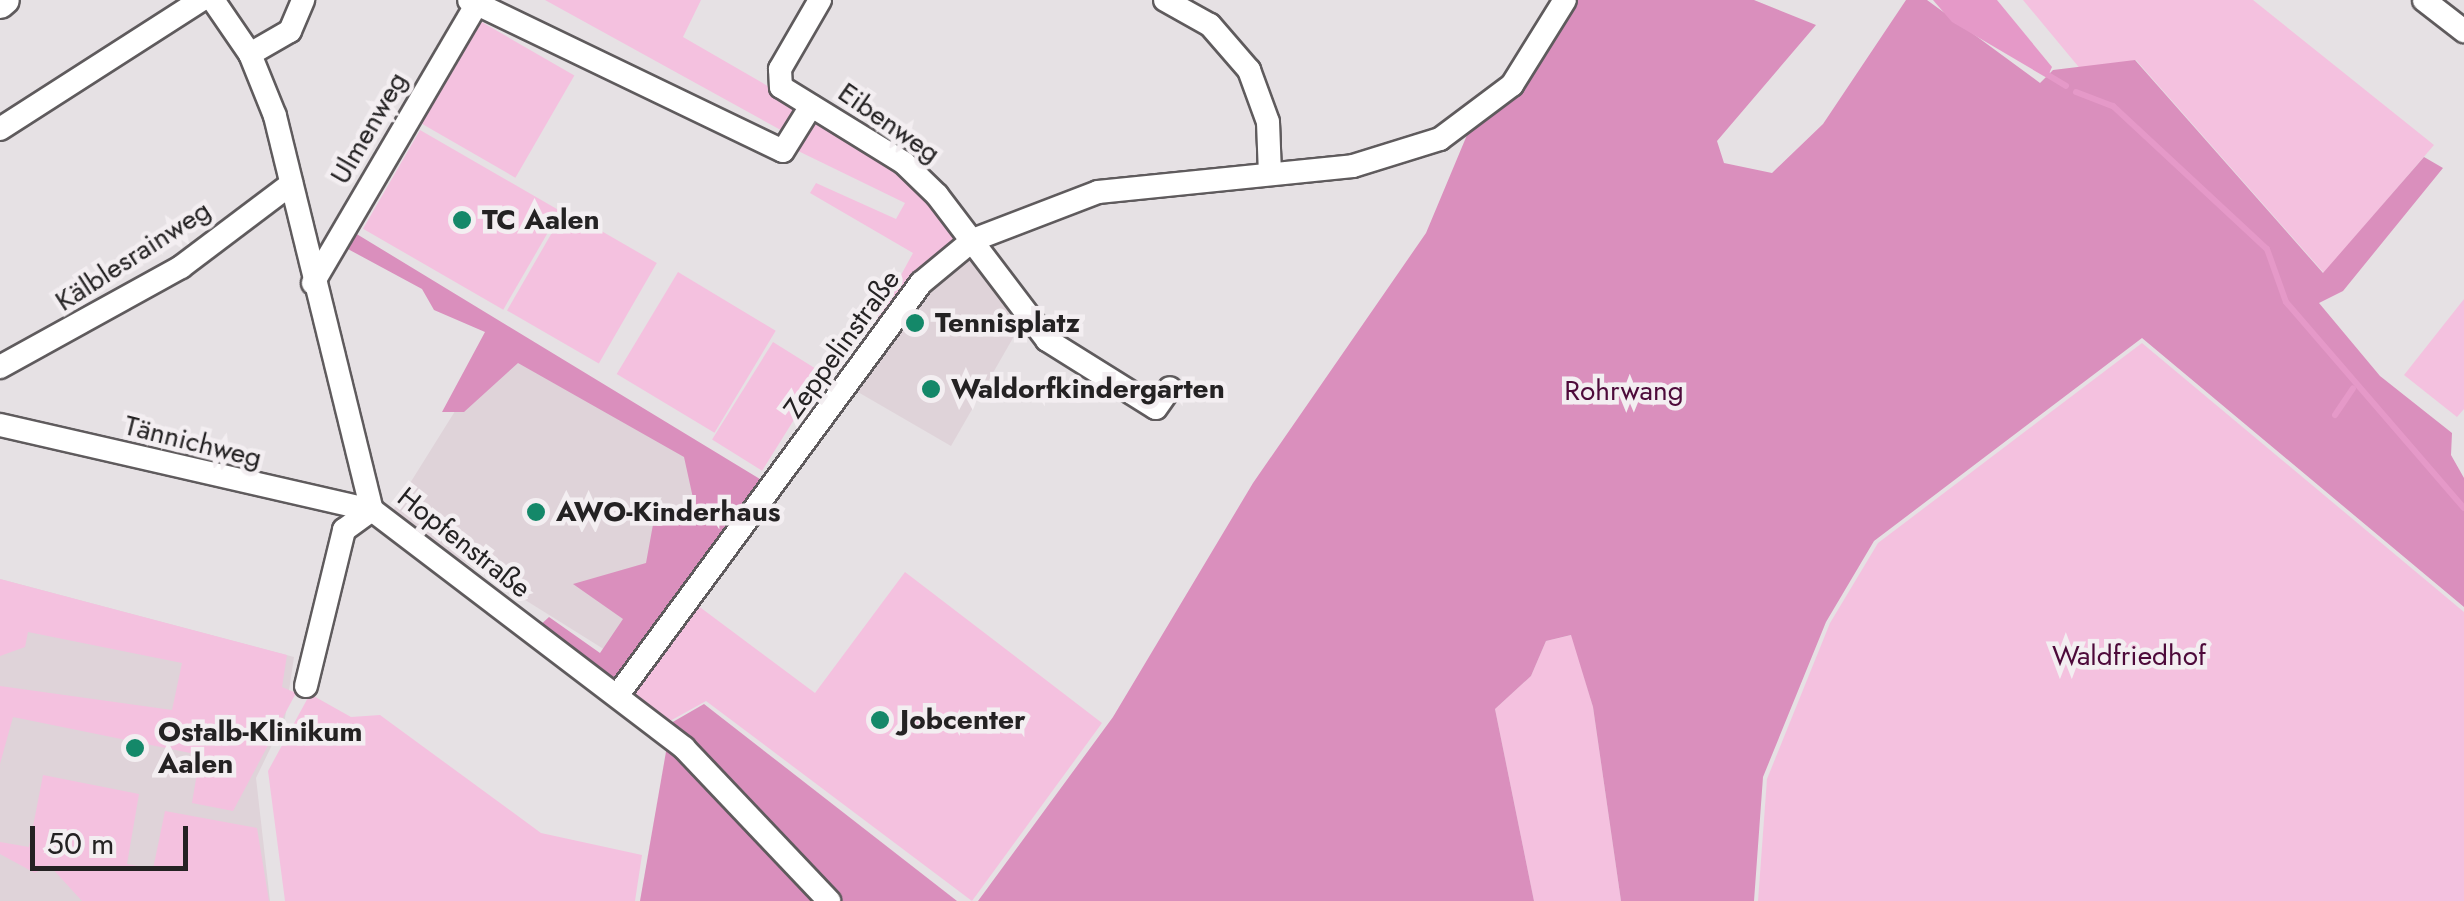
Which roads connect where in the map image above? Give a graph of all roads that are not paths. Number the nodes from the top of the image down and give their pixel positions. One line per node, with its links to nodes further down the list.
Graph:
1 (201, 0): 12 (street)
2 (213, 0): 10 (street, Hopfenstraße)
3 (303, 0): 10 (street)
4 (820, 0): 11 (street)
5 (1166, 0): 13 (street)
6 (1565, 0): 13 (street, Zeppelinstraße)
7 (2424, 0): 9 (street)
8 (473, 2): 11 (street, Eibenweg); 16 (street, Ulmenweg)
9 (2464, 31)
10 (250, 54): 14 (street, Hopfenstraße)
11 (811, 106): 15 (street, Eibenweg)
12 (0, 129)
13 (1270, 174): 15 (street, Zeppelinstraße)
14 (291, 184): 16 (street, Hopfenstraße); 17 (street, Kälblesrainweg)
15 (973, 240): 18 (street, Eibenweg); 22 (street, Zeppelinstraße)
16 (313, 283): 20 (street, Hopfenstraße)
17 (0, 367)
18 (1170, 388)
19 (0, 425): 20 (street, Tännichweg)
20 (372, 510): 21 (street); 22 (street, Hopfenstraße)
21 (306, 686)
22 (618, 696): 23 (street, Hopfenstraße)
23 (829, 901)

